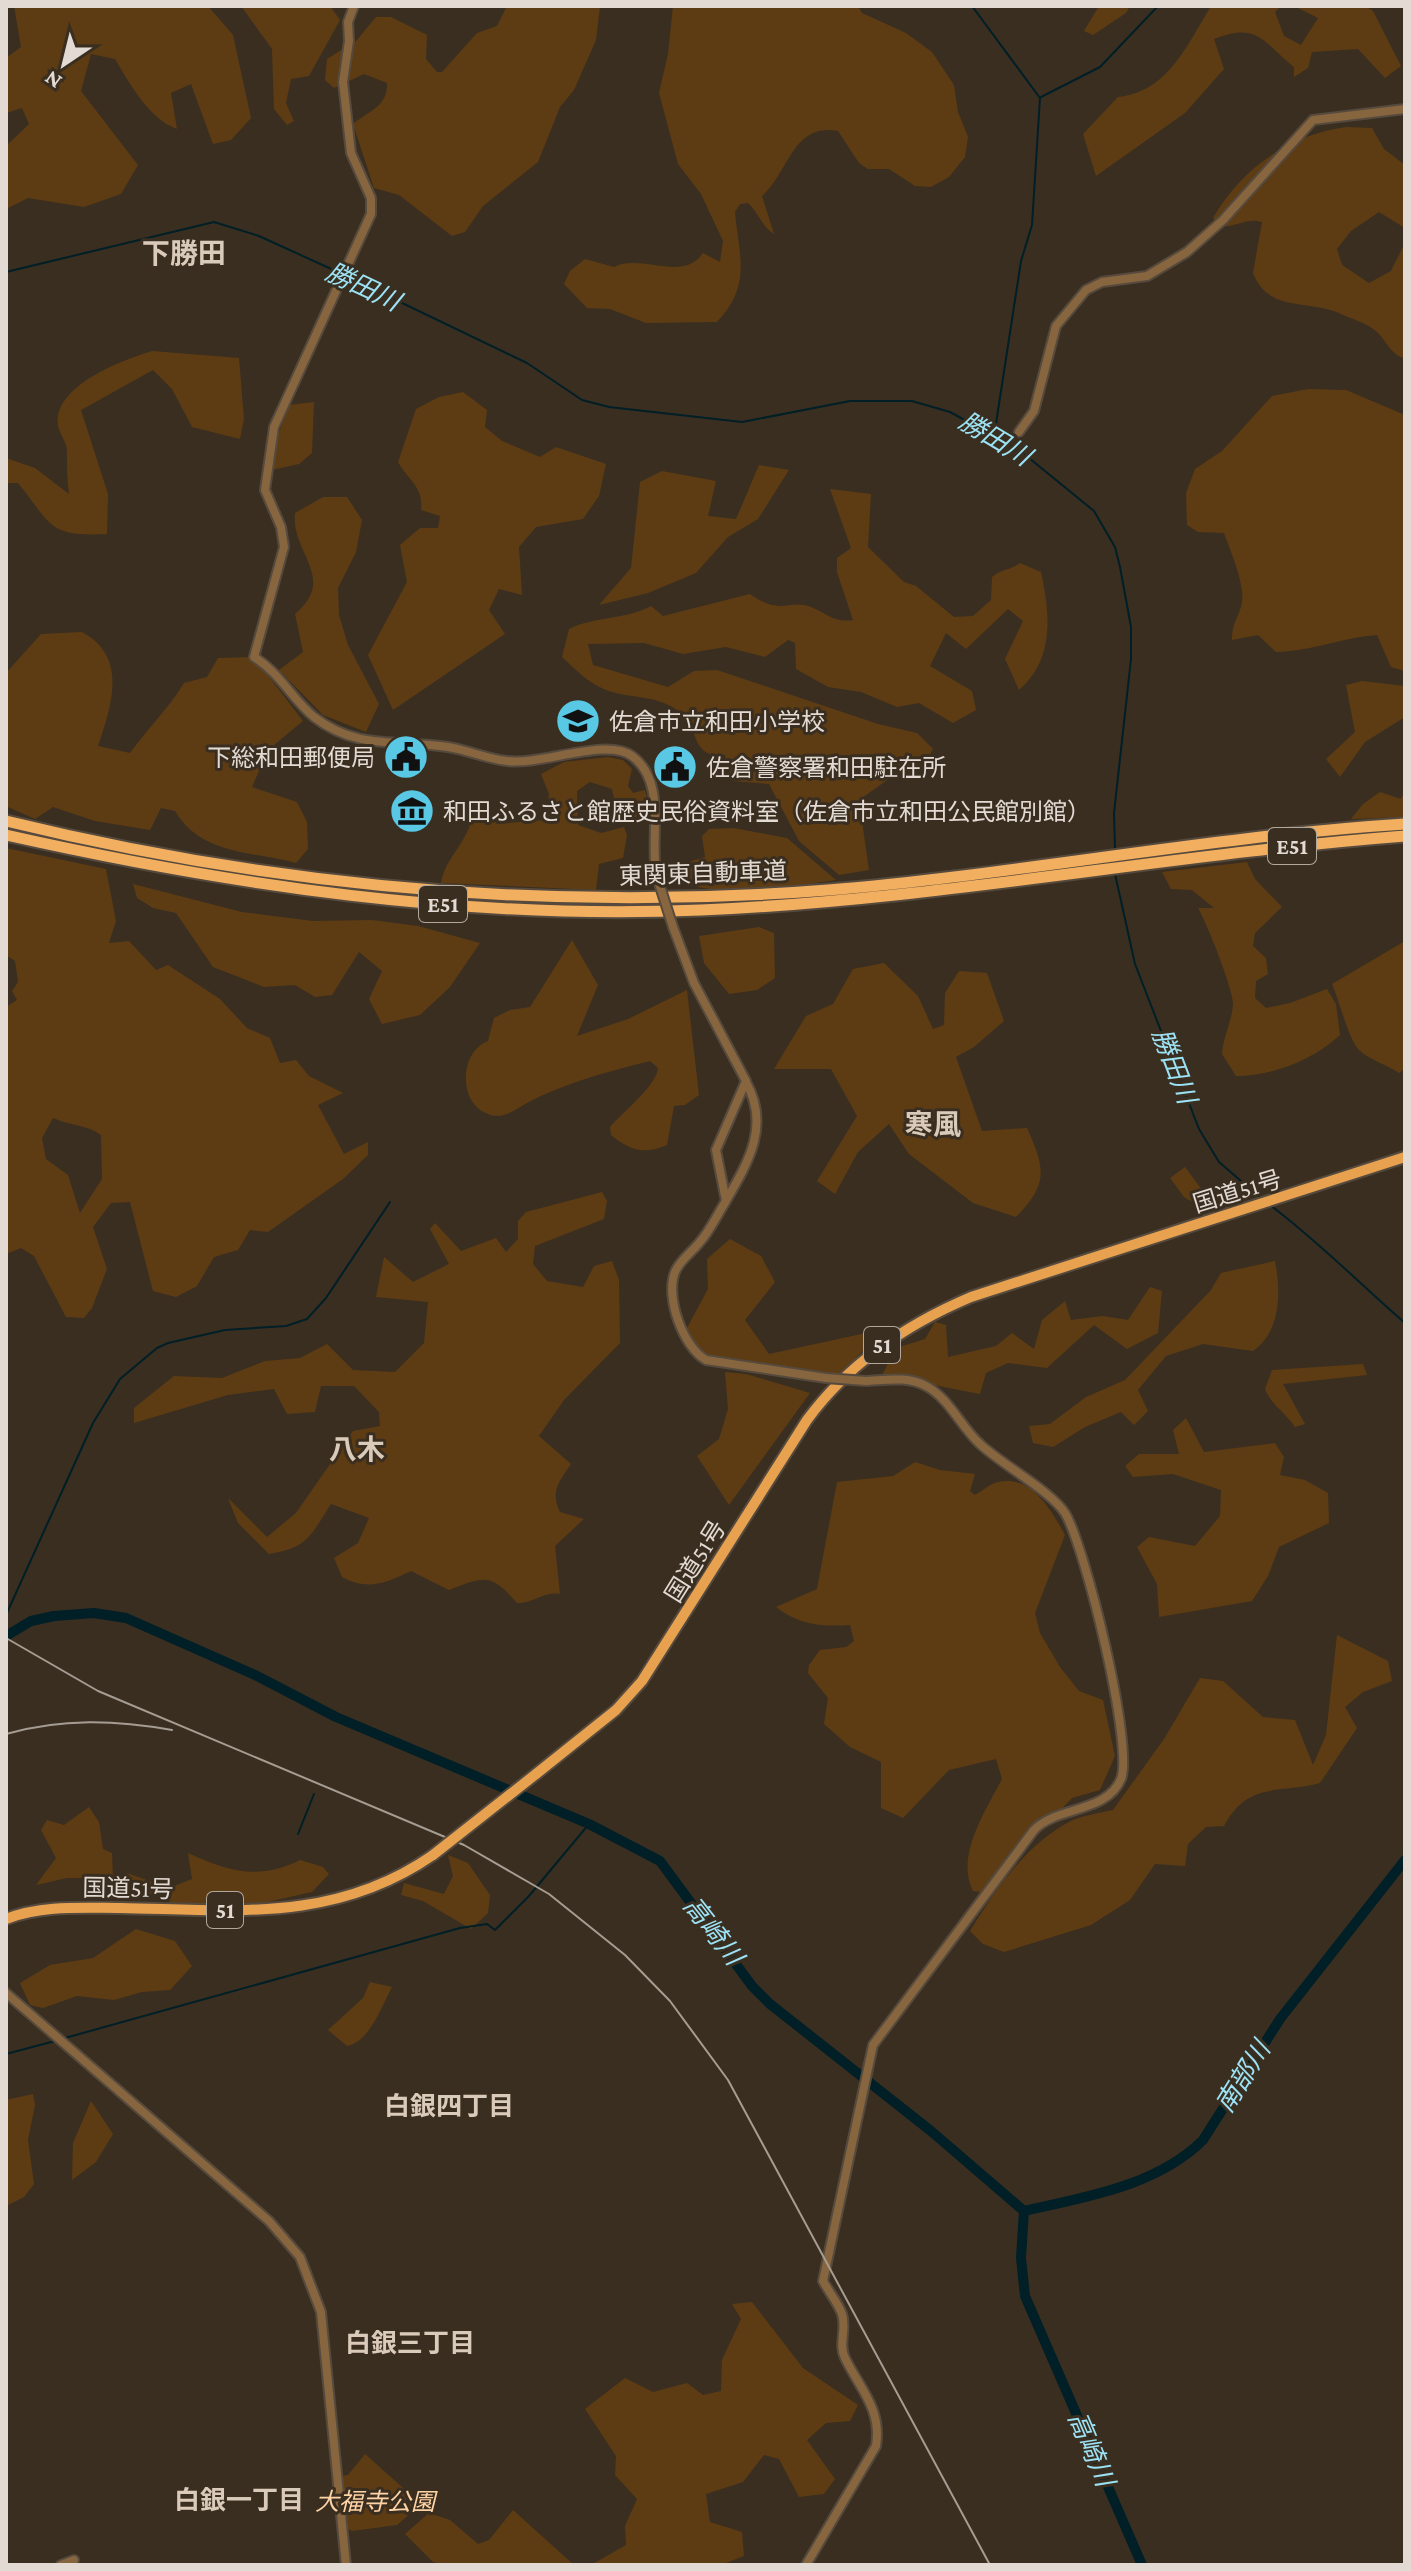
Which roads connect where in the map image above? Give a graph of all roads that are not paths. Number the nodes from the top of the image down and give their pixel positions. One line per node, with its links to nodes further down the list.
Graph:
1 (354, 6): 9 (street, bridge)
2 (1405, 109): 3 (street)
3 (1019, 432)
4 (6, 821): 8 (highway, 東関東自動車道 / E51)
5 (1405, 824): 8 (highway, 東関東自動車道 / E51)
6 (6, 835): 8 (highway, 東関東自動車道 / E51)
7 (1405, 836): 8 (highway, 東関東自動車道 / E51)
8 (885, 891)
9 (746, 1081): 11 (street); 11 (street)
10 (1405, 1157): 12 (highway, 国道51号 / 51, bridge)
11 (726, 1201): 17 (street, bridge)
12 (6, 1919)
13 (6, 1993): 16 (street)
14 (74, 2560): 15 (street)
15 (61, 2565)
16 (346, 2565)
17 (806, 2565)

